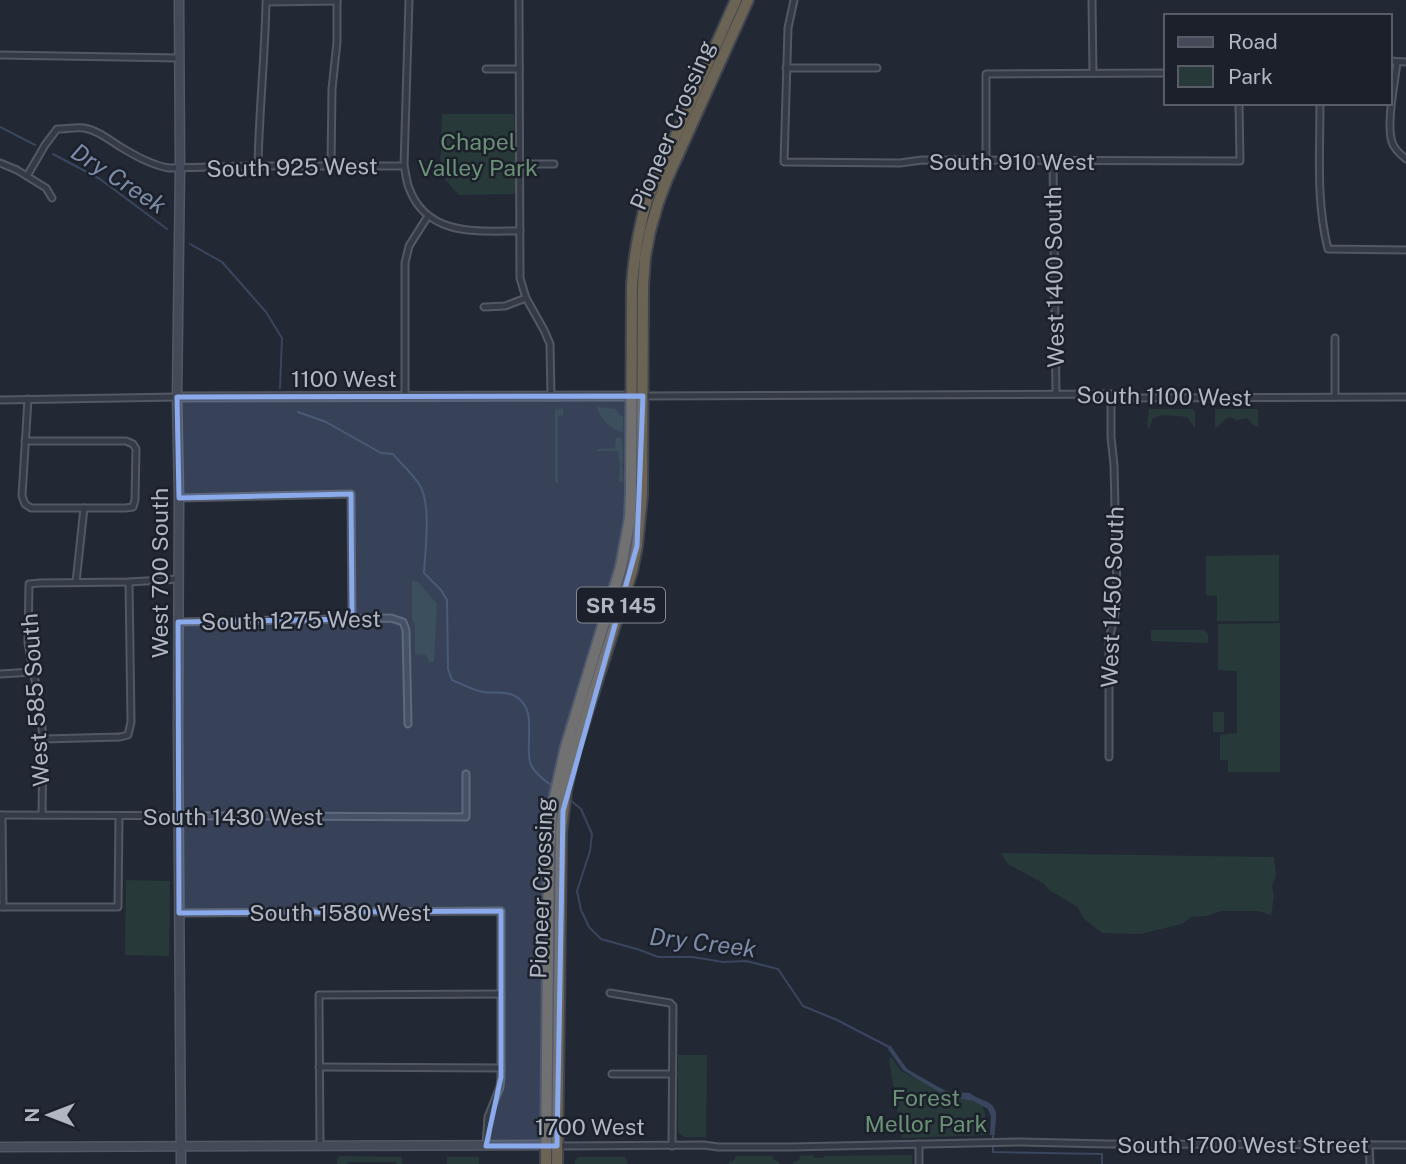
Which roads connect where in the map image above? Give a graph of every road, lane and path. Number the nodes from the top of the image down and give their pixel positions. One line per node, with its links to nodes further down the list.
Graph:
1 (179, 0): 10 (street, West 700 South)
2 (337, 0): 29 (street); 30 (street)
3 (408, 0): 31 (street)
4 (519, 0): 16 (street)
5 (736, 0): 44 (highway, Pioneer Crossing / SR 145)
6 (748, 0): 44 (highway, Pioneer Crossing / SR 145)
7 (794, 0): 13 (street)
8 (1092, 0): 17 (street)
9 (0, 55): 10 (street)
10 (179, 58): 32 (street, West 700 South)
11 (1394, 61): 12 (street); 19 (street)
12 (1406, 62)
13 (786, 68): 14 (street); 24 (street, South 910 West)
14 (877, 68)
15 (486, 69): 16 (street)
16 (519, 69): 27 (street)
17 (1093, 73): 18 (street); 24 (street)
18 (1164, 73)
19 (1392, 102)
20 (1239, 105): 25 (street, South 910 West)
21 (1320, 105): 37 (street)
22 (1392, 105): 23 (street)
23 (1404, 158)
24 (986, 160): 25 (street, South 910 West)
25 (1053, 160): 41 (street, West 1400 South)
26 (0, 163): 33 (street)
27 (520, 164): 28 (street); 36 (street)
28 (554, 164)
29 (258, 166): 30 (street, South 925 West); 32 (street, South 925 West)
30 (331, 166): 31 (street, South 925 West)
31 (404, 166): 35 (street)
32 (180, 168): 33 (street, South 925 West); 46 (street, West 700 South)
33 (27, 176): 34 (street)
34 (52, 198)
35 (428, 216): 36 (street); 47 (street)
36 (520, 231): 38 (street)
37 (1406, 250)
38 (526, 298): 39 (street); 43 (street)
39 (484, 307)
40 (1335, 338): 48 (street)
41 (1056, 394): 42 (street, South 1100 West); 45 (street, South 1100 West)
42 (1111, 394): 48 (street, South 1100 West); 64 (street, West 1450 South)
43 (551, 395): 44 (street, 1100 West); 47 (street, 1100 West)
44 (637, 396): 45 (street, 1100 West); 82 (highway, Pioneer Crossing / SR 145)
45 (688, 396)
46 (177, 397): 47 (street, 1100 West); 50 (street, 1100 West); 53 (street, West 700 South)
47 (405, 397)
48 (1335, 397): 49 (street, South 1100 West)
49 (1406, 397)
50 (28, 399): 51 (street, 1100 West); 52 (street)
51 (0, 400)
52 (25, 441): 54 (street); 54 (street)
53 (179, 498): 55 (street, West 700 South); 58 (street)
54 (84, 508): 56 (street)
55 (179, 579): 57 (street); 59 (street, West 700 South)
56 (76, 582): 57 (street); 60 (street, West 585 South)
57 (129, 582): 63 (street)
58 (352, 619): 59 (street, South 1275 West); 62 (street, South 1275 West)
59 (178, 622): 69 (street, West 700 South)
60 (33, 672): 61 (street); 63 (street, West 585 South)
61 (0, 674)
62 (408, 724)
63 (43, 739): 66 (street, West 585 South)
64 (1109, 757)
65 (466, 775): 69 (street, South 1430 West)
66 (42, 815): 67 (street, South 1430 West); 68 (street, South 1430 West)
67 (1, 816): 70 (street)
68 (119, 816): 69 (street, South 1430 West); 70 (street)
69 (179, 817): 71 (street, West 700 South)
70 (1, 907)
71 (179, 912): 73 (street, South 1580 West); 87 (street, West 700 South)
72 (610, 993): 77 (street)
73 (501, 994): 74 (street); 75 (street)
74 (319, 1067): 75 (street); 83 (street)
75 (501, 1068): 84 (street)
76 (612, 1074): 77 (street)
77 (673, 1074): 85 (street)
78 (998, 1142): 79 (street, 1700 West); 80 (street, South 1700 West Street)
79 (919, 1144): 85 (street, 1700 West); 90 (street)
80 (1369, 1144): 81 (street, South 1700 West Street); 91 (street)
81 (1405, 1144)
82 (552, 1145): 84 (street, 1700 West); 85 (street, 1700 West); 88 (highway, SR 145)
83 (320, 1146): 84 (street, 1700 West); 87 (street, 1700 West)
84 (486, 1146)
85 (672, 1146)
86 (0, 1147): 87 (street, 1700 West)
87 (181, 1147): 89 (street, West 700 South)
88 (550, 1163)
89 (181, 1164)
90 (919, 1164)
91 (1370, 1164)

